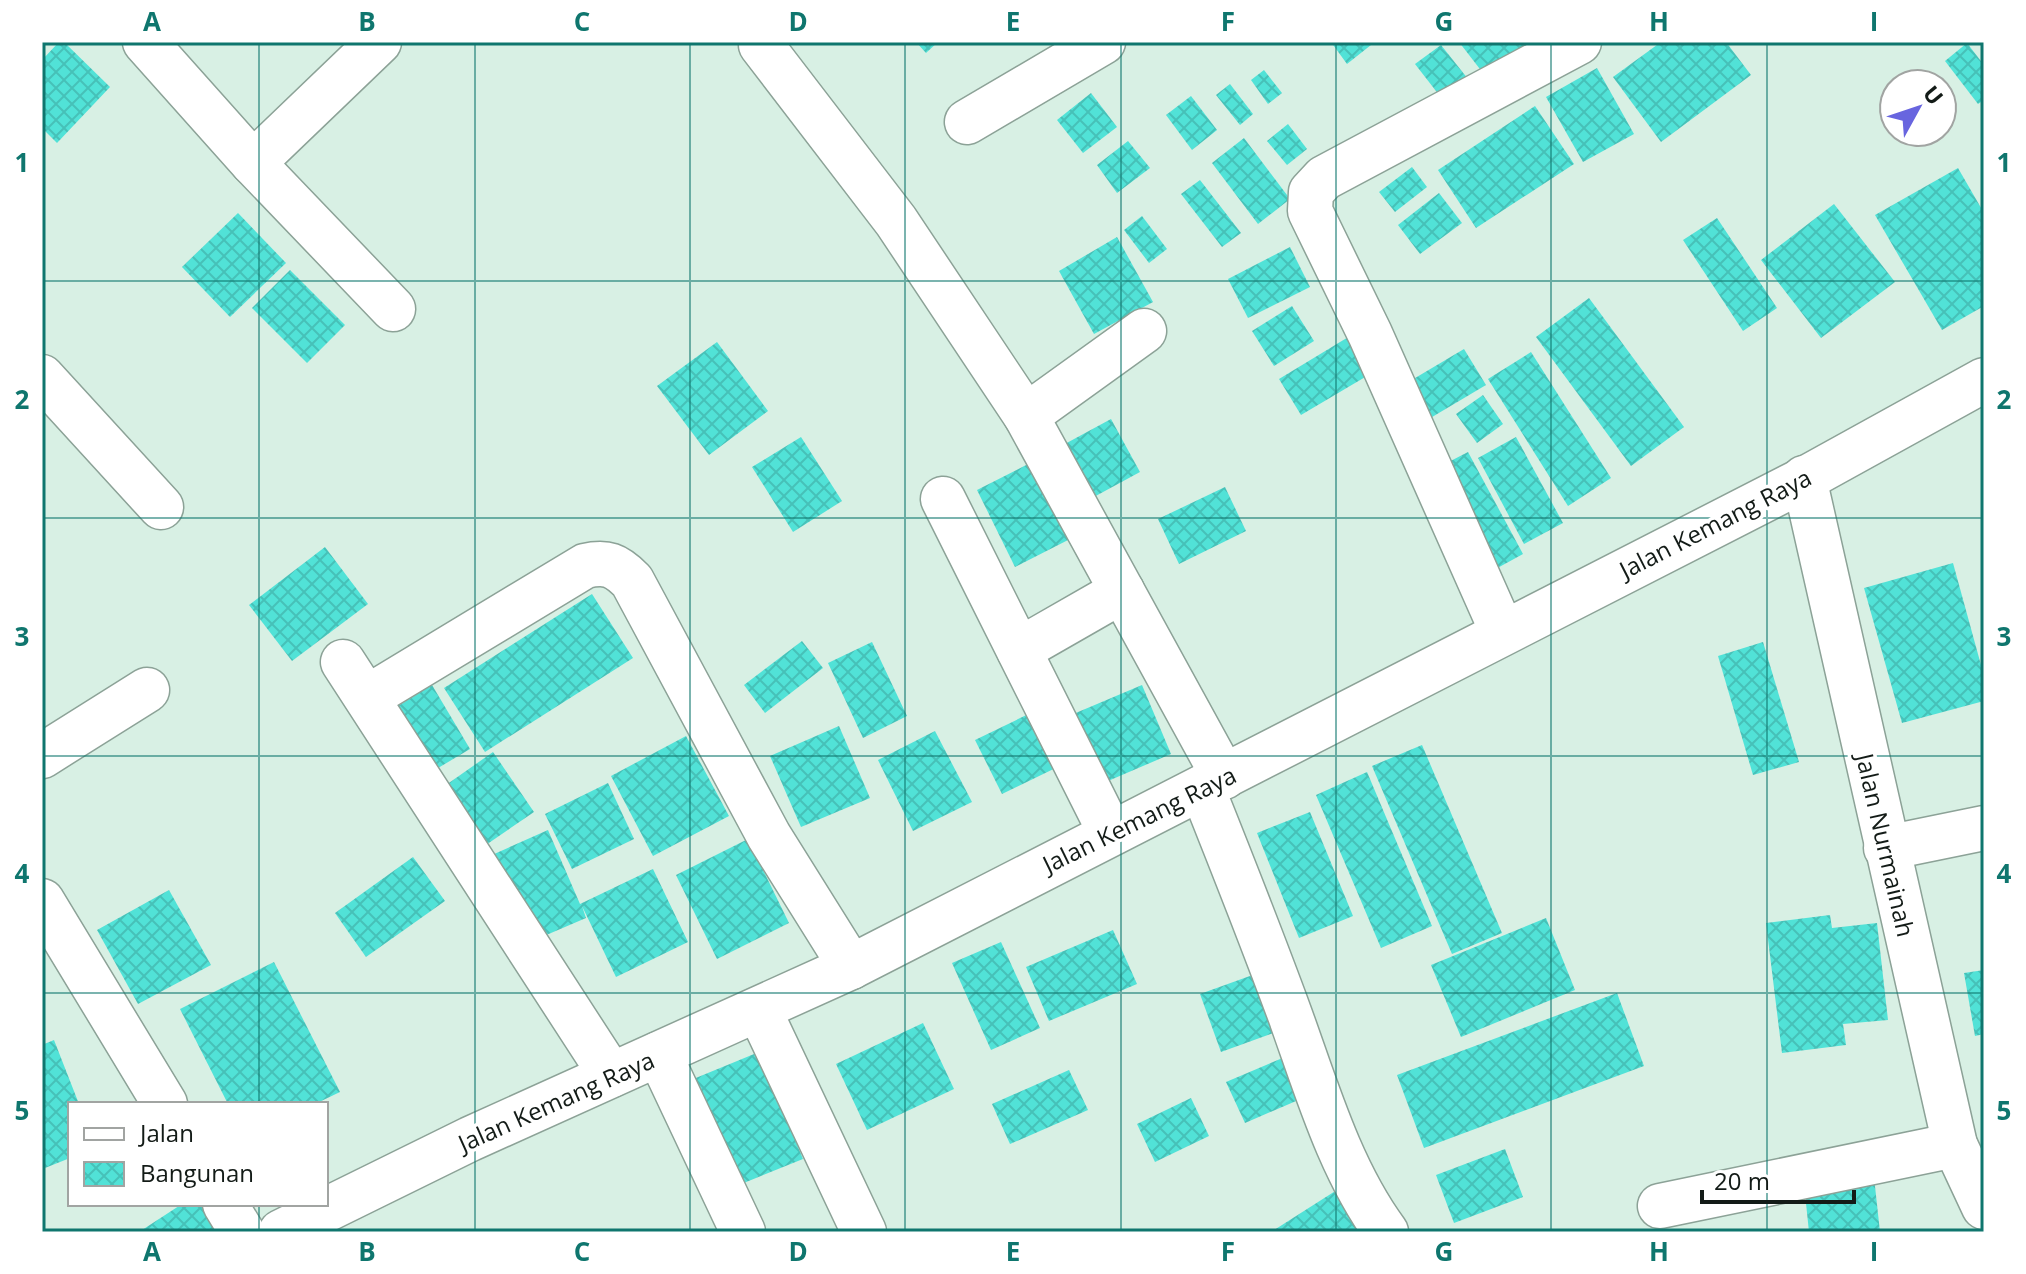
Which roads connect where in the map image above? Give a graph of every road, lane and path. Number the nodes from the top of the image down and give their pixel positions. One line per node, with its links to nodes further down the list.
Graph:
1 (145, 42): 7 (street)
2 (379, 42): 7 (street)
3 (1103, 42): 6 (street)
4 (1579, 42): 17 (street)
5 (761, 45): 12 (street)
6 (967, 122)
7 (253, 163): 8 (street)
8 (393, 309)
9 (1144, 331): 12 (street)
10 (42, 377): 15 (street)
11 (1984, 380): 13 (street, Jalan Kemang Raya)
12 (1026, 416): 16 (street)
13 (1804, 478): 17 (street, Jalan Kemang Raya); 26 (street, Jalan Nurmainah)
14 (943, 499): 18 (street)
15 (161, 507)
16 (1122, 591): 18 (street); 23 (street)
17 (1502, 631): 23 (street, Jalan Kemang Raya)
18 (1019, 650): 25 (street)
19 (343, 662): 21 (street)
20 (147, 690): 22 (street)
21 (368, 697): 28 (street); 31 (street)
22 (42, 756)
23 (1213, 782): 25 (street, Jalan Kemang Raya); 41 (street)
24 (1984, 828): 26 (street)
25 (1110, 832): 28 (street, Jalan Kemang Raya)
26 (1886, 848): 33 (street, Jalan Nurmainah)
27 (42, 901): 32 (street)
28 (851, 967): 29 (street, Jalan Kemang Raya)
29 (759, 1010): 30 (street, Jalan Kemang Raya); 40 (street)
30 (659, 1054): 31 (street, Jalan Kemang Raya); 39 (street)
31 (611, 1075): 38 (street, Jalan Kemang Raya)
32 (164, 1102)
33 (1955, 1145): 35 (street); 36 (street, Jalan Nurmainah)
34 (226, 1206): 37 (street)
35 (1660, 1206)
36 (1984, 1207)
37 (242, 1232)
38 (281, 1232)
39 (743, 1232)
40 (864, 1232)
41 (1386, 1232)

